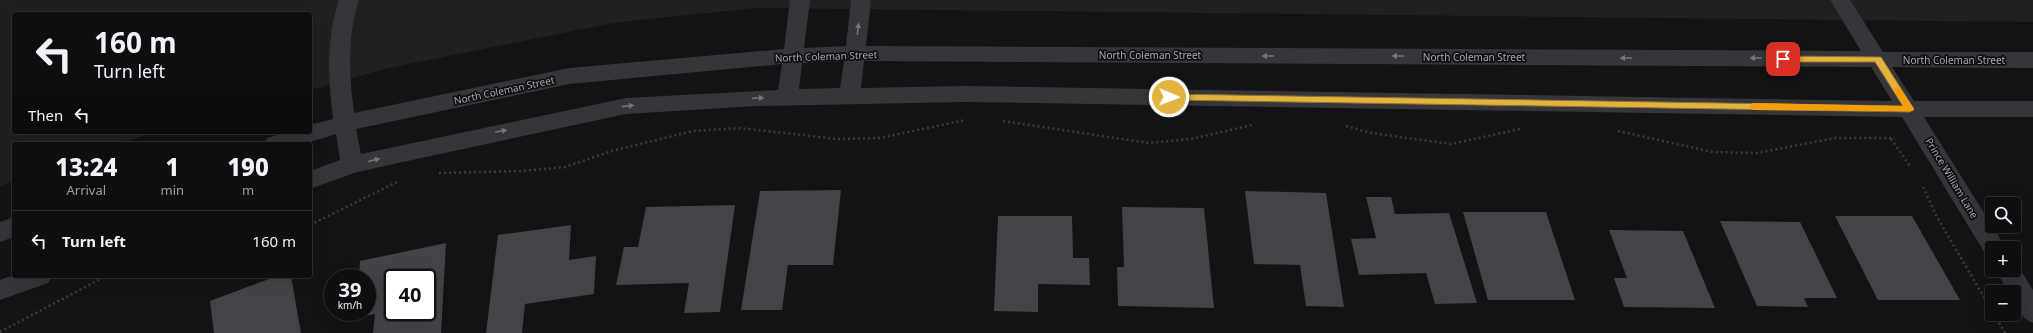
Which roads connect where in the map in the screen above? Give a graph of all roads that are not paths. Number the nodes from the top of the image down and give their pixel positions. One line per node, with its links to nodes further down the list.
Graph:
1 (349, 0): 13 (street)
2 (800, 0): 6 (street)
3 (861, 0): 5 (street, one-way to 3)
4 (1840, 0): 7 (street, Prince William Lane)
5 (855, 53): 6 (street, North Coleman Street); 7 (street, North Coleman Street, one-way to 5); 9 (street)
6 (792, 56): 10 (street); 13 (street, North Coleman Street)
7 (1878, 59): 8 (street, North Coleman Street); 11 (street, Prince William Lane)
8 (2033, 60)
9 (850, 95): 10 (street); 11 (street)
10 (788, 97): 17 (street, one-way to 10)
11 (1910, 109): 12 (street); 21 (street, Prince William Lane)
12 (2033, 109)
13 (343, 124): 14 (street, North Coleman Street); 17 (street)
14 (312, 133)
15 (309, 134): 16 (street, North Coleman Street)
16 (282, 142)
17 (352, 165): 18 (street)
18 (312, 179)
19 (12, 228): 20 (street)
20 (0, 232)
21 (1990, 241)
22 (2012, 277): 25 (street)
23 (34, 278): 24 (street)
24 (0, 290)
25 (2033, 312)

